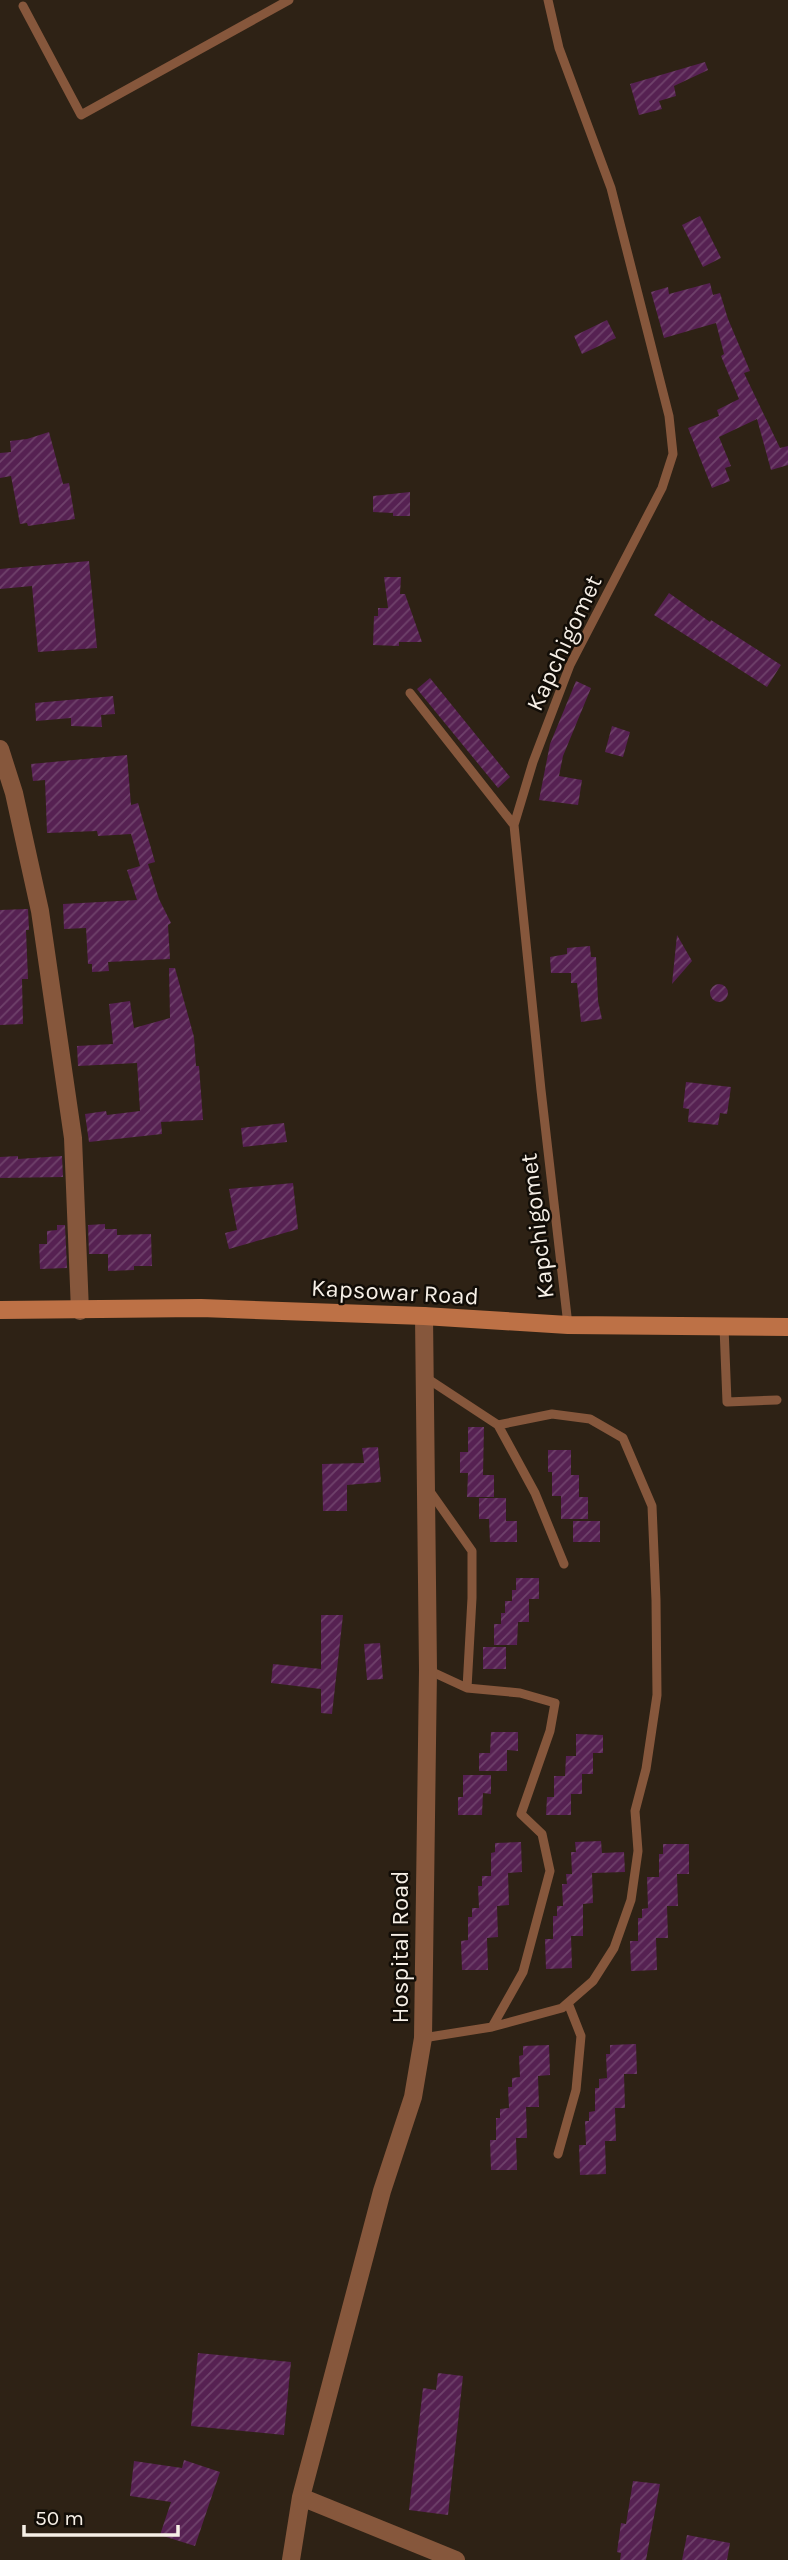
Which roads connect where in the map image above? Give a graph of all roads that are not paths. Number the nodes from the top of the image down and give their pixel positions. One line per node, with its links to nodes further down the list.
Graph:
1 (289, 0): 3 (lane)
2 (548, 0): 6 (lane, Kapchigomet)
3 (23, 6)
4 (410, 693): 6 (lane)
5 (0, 749): 8 (street)
6 (514, 825): 10 (lane, Kapchigomet)
7 (0, 1310): 8 (main road, Kapsowar Road)
8 (80, 1311): 9 (main road, Kapsowar Road)
9 (424, 1316): 10 (main road, Kapsowar Road); 13 (street, Hospital Road)
10 (568, 1325): 11 (main road, Kapsowar Road)
11 (724, 1327): 12 (main road, Kapsowar Road); 14 (lane)
12 (788, 1327)
13 (425, 1377): 15 (lane); 16 (street, Hospital Road)
14 (777, 1400)
15 (498, 1424): 17 (lane); 20 (lane)
16 (425, 1484): 18 (street, Hospital Road); 19 (lane)
17 (564, 1564)
18 (428, 1670): 19 (lane); 22 (street, Hospital Road)
19 (467, 1688): 21 (lane)
20 (568, 2003): 21 (lane); 23 (lane)
21 (492, 2027): 22 (lane)
22 (423, 2038): 24 (street, Hospital Road)
23 (558, 2154)
24 (302, 2497): 25 (street, Hospital Road); 26 (street)
25 (291, 2560)
26 (456, 2560)

